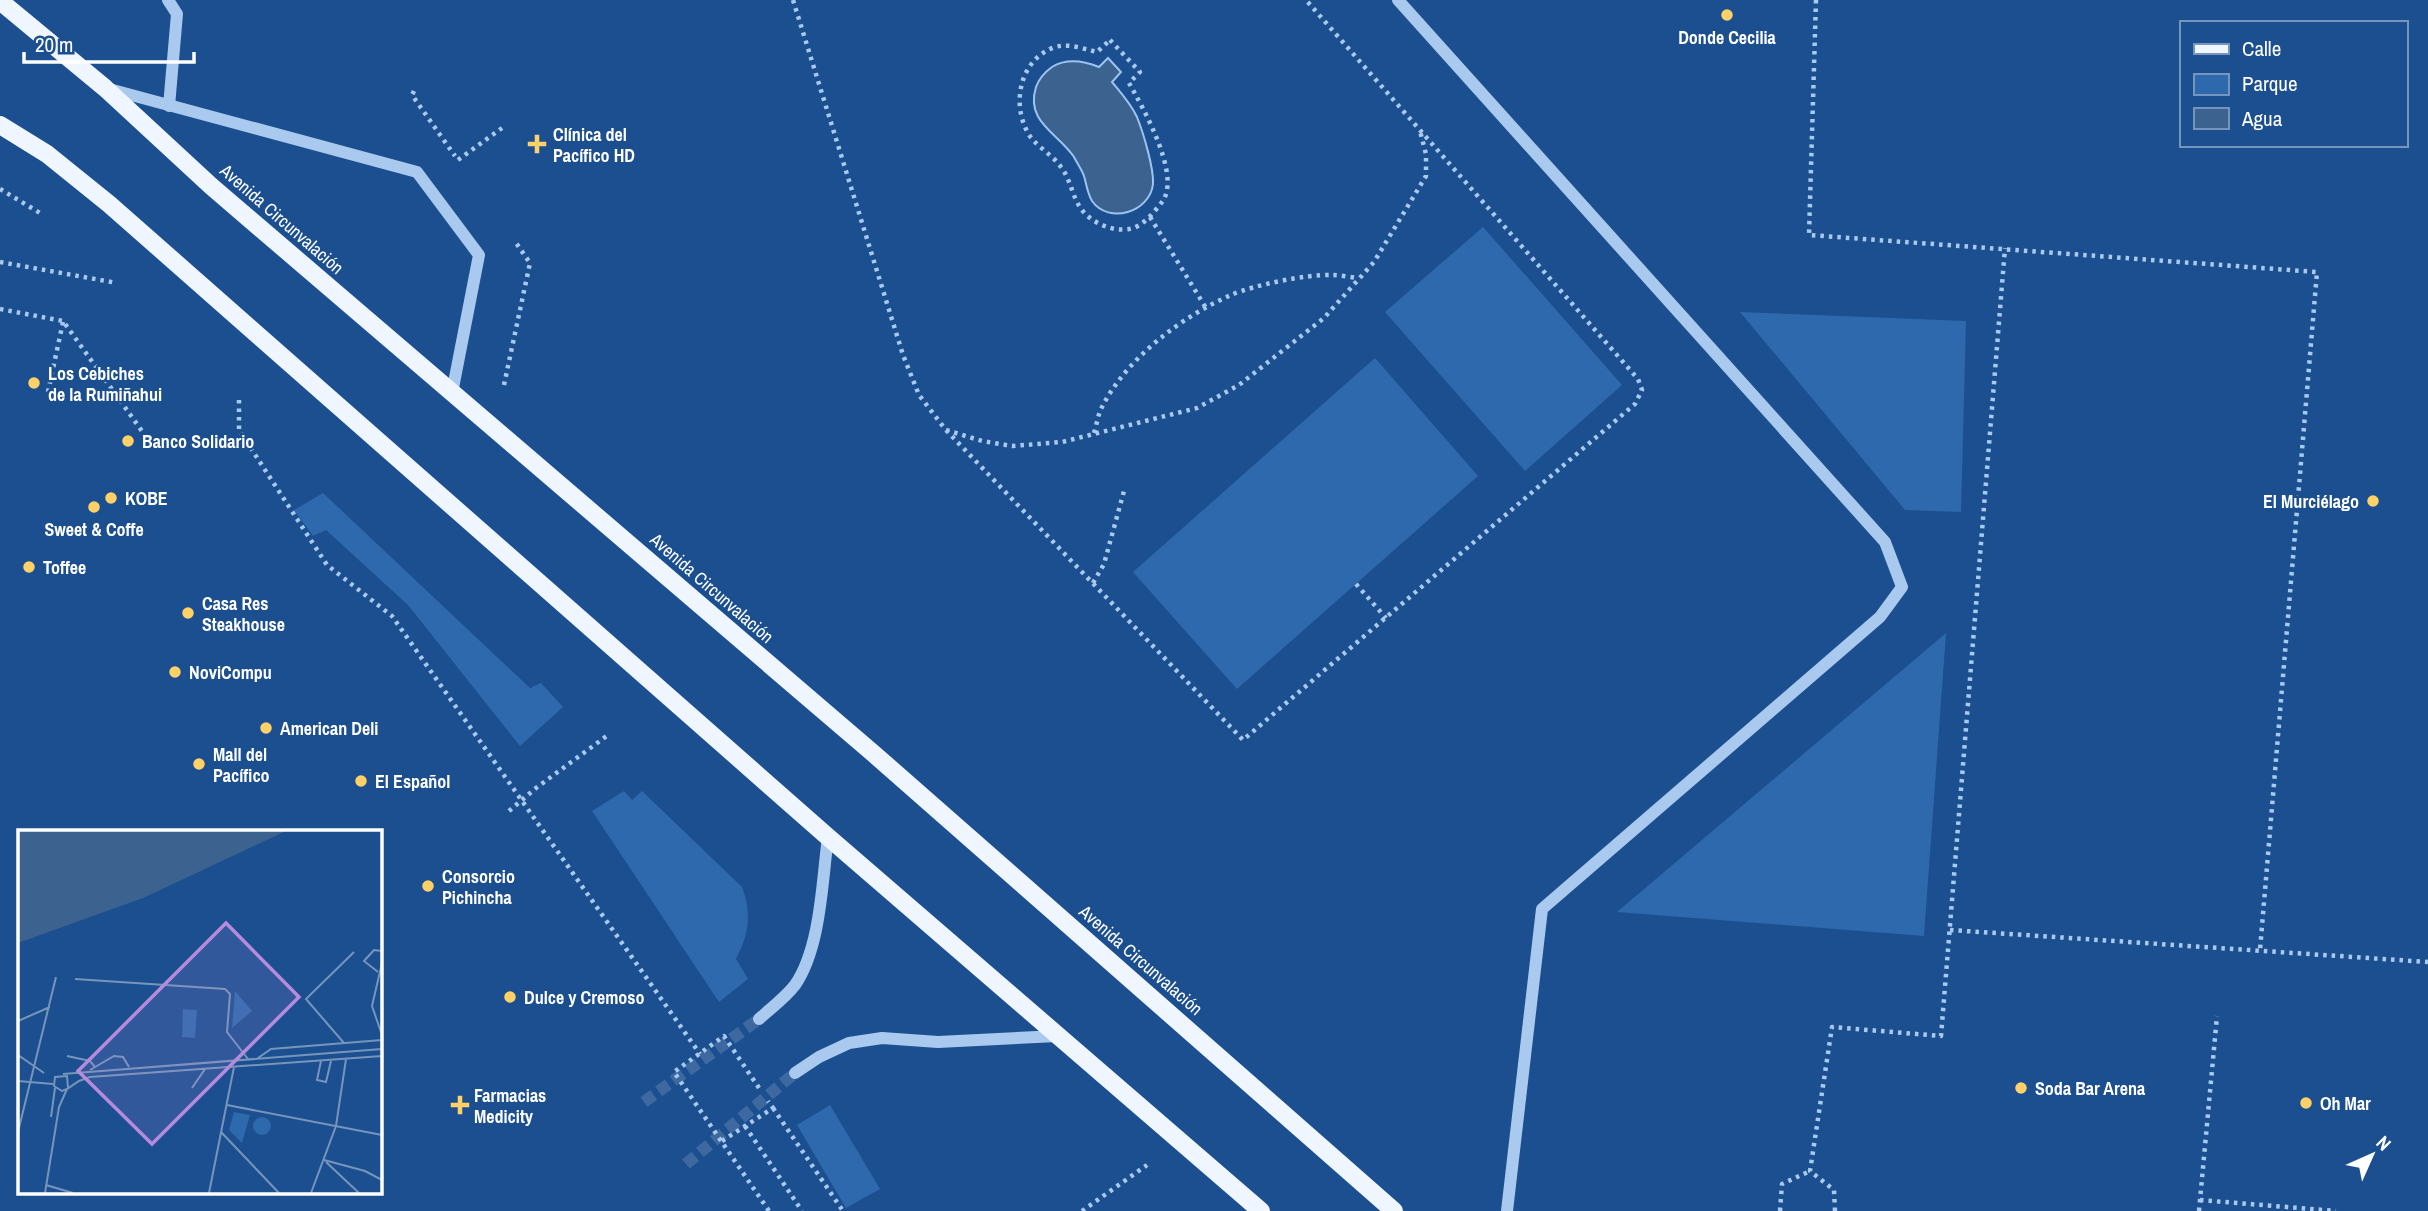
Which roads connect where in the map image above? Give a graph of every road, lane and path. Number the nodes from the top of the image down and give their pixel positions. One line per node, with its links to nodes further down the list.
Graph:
1 (168, 0): 8 (street)
2 (793, 0): 26 (path)
3 (1306, 0): 11 (path)
4 (1398, 0): 57 (street)
5 (1816, 0): 16 (path)
6 (0, 1): 7 (main road, Avenida Circunvalación)
7 (105, 88): 8 (street); 24 (main road, Avenida Circunvalación)
8 (169, 106): 24 (street)
9 (0, 125): 36 (main road)
10 (502, 128): 12 (path)
11 (1420, 130): 18 (path); 32 (path)
12 (458, 160)
13 (0, 189): 14 (path)
14 (40, 213)
15 (1150, 217): 15 (path); 20 (path)
16 (2005, 248): 37 (path); 38 (path)
17 (0, 262): 19 (path)
18 (1359, 278): 20 (path); 27 (path)
19 (117, 283)
20 (1206, 308): 27 (path)
21 (0, 309): 22 (path)
22 (63, 321): 23 (path); 28 (path)
23 (48, 392)
24 (452, 393): 56 (main road, Avenida Circunvalación)
25 (239, 400): 34 (path)
26 (946, 429): 27 (path); 30 (path)
27 (1094, 433)
28 (152, 445)
29 (1124, 491): 30 (path)
30 (1093, 583): 32 (path)
31 (1356, 584): 32 (path)
32 (1386, 618)
33 (608, 735): 34 (path)
34 (521, 800): 35 (path); 43 (path)
35 (509, 811)
36 (828, 837): 41 (street); 42 (main road)
37 (1950, 930): 38 (path); 49 (path)
38 (2260, 950): 39 (path)
39 (2428, 962)
40 (2217, 1016): 50 (path)
41 (759, 1019)
42 (1057, 1035): 44 (street); 55 (main road)
43 (700, 1054): 45 (path); 47 (path)
44 (795, 1073)
45 (773, 1108): 46 (path); 53 (path)
46 (745, 1126): 47 (path); 52 (path)
47 (722, 1142): 51 (path)
48 (1151, 1162): 54 (path)
49 (1810, 1171): 58 (path); 59 (path)
50 (2200, 1200): 60 (path); 61 (path)
51 (769, 1211)
52 (802, 1211)
53 (843, 1211)
54 (1082, 1211)
55 (1261, 1211)
56 (1394, 1211)
57 (1507, 1211)
58 (1780, 1211)
59 (1835, 1211)
60 (2199, 1211)
61 (2336, 1211)

